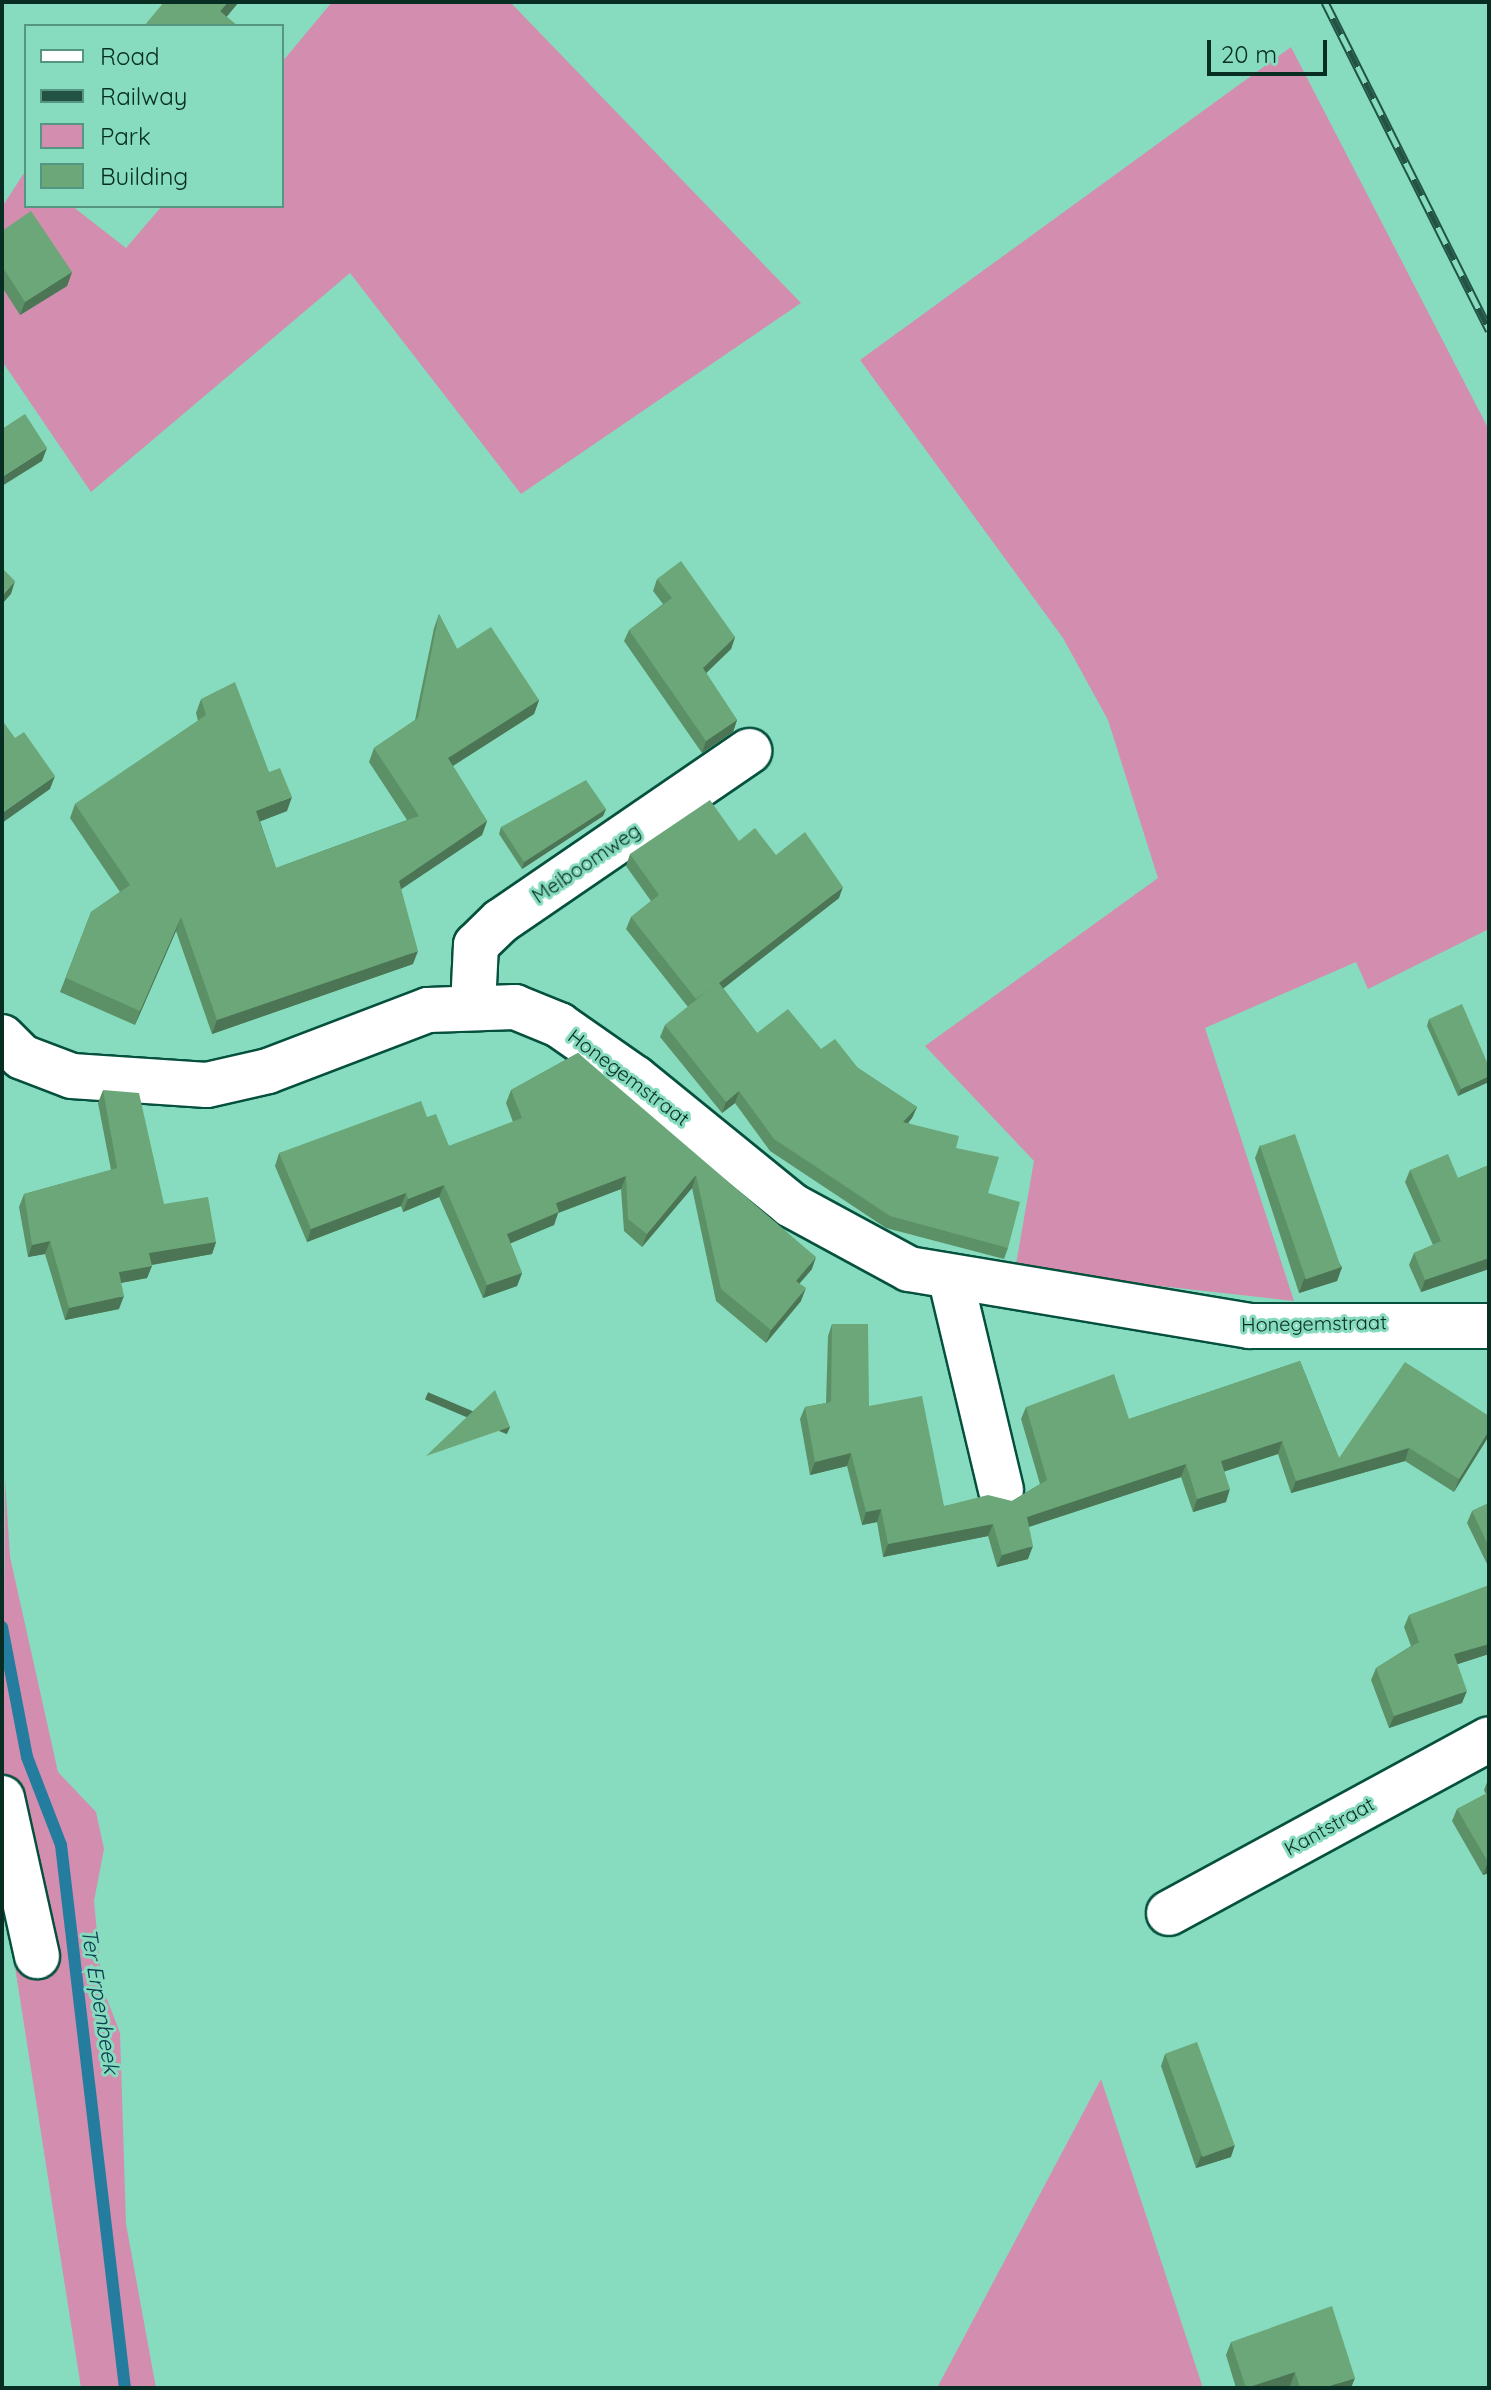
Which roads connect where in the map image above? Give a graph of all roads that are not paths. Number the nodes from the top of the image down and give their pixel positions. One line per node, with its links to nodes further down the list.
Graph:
1 (749, 751): 2 (street, Meiboomweg)
2 (473, 1006): 3 (street, Honegemstraat); 4 (street, Honegemstraat)
3 (2, 1037)
4 (951, 1280): 5 (street, Honegemstraat); 6 (street)
5 (1489, 1326)
6 (1001, 1490)
7 (1489, 1739): 9 (street, Kantstraat)
8 (2, 1798): 10 (street)
9 (1169, 1913)
10 (37, 1956)

